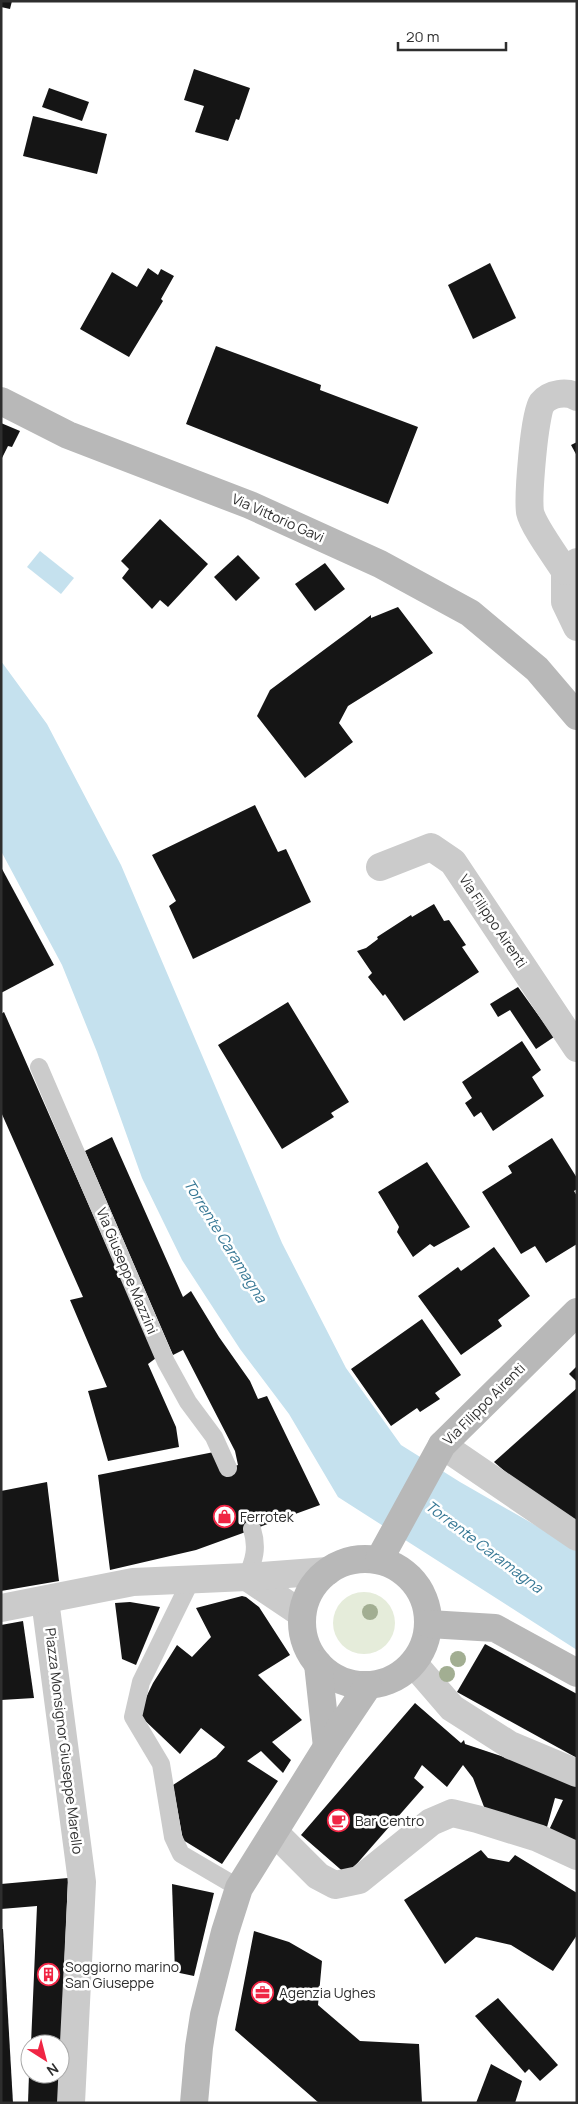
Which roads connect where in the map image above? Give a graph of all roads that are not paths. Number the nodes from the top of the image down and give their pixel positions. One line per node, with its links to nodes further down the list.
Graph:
1 (577, 398): 3 (street)
2 (1, 401): 5 (main road, Via Vittorio Gavi)
3 (571, 567): 4 (street)
4 (577, 627)
5 (577, 716)
6 (380, 867): 7 (street, Via Filippo Airenti)
7 (577, 1048)
8 (39, 1067): 11 (lane, Via Giuseppe Mazzini)
9 (577, 1312): 10 (main road, Via Filippo Airenti)
10 (442, 1445): 13 (street); 14 (main road, Via Filippo Airenti)
11 (228, 1468)
12 (252, 1529): 16 (lane)
13 (577, 1537)
14 (384, 1551): 15 (main road); 21 (main road)
15 (328, 1571): 16 (street); 20 (main road)
16 (247, 1577): 17 (street); 20 (street)
17 (192, 1578): 18 (street); 30 (lane)
18 (45, 1600): 19 (street); 31 (street, Piazza Monsignor Giuseppe Marello)
19 (1, 1608)
20 (302, 1614): 22 (main road)
21 (429, 1624): 23 (main road); 24 (main road)
22 (318, 1664): 25 (main road); 26 (main road)
23 (414, 1664): 25 (main road); 27 (street)
24 (577, 1673)
25 (368, 1686): 26 (main road)
26 (327, 1747): 28 (main road)
27 (577, 1773)
28 (274, 1832): 29 (street); 30 (main road)
29 (577, 1856)
30 (239, 1888): 32 (main road)
31 (71, 2103)
32 (194, 2103)

